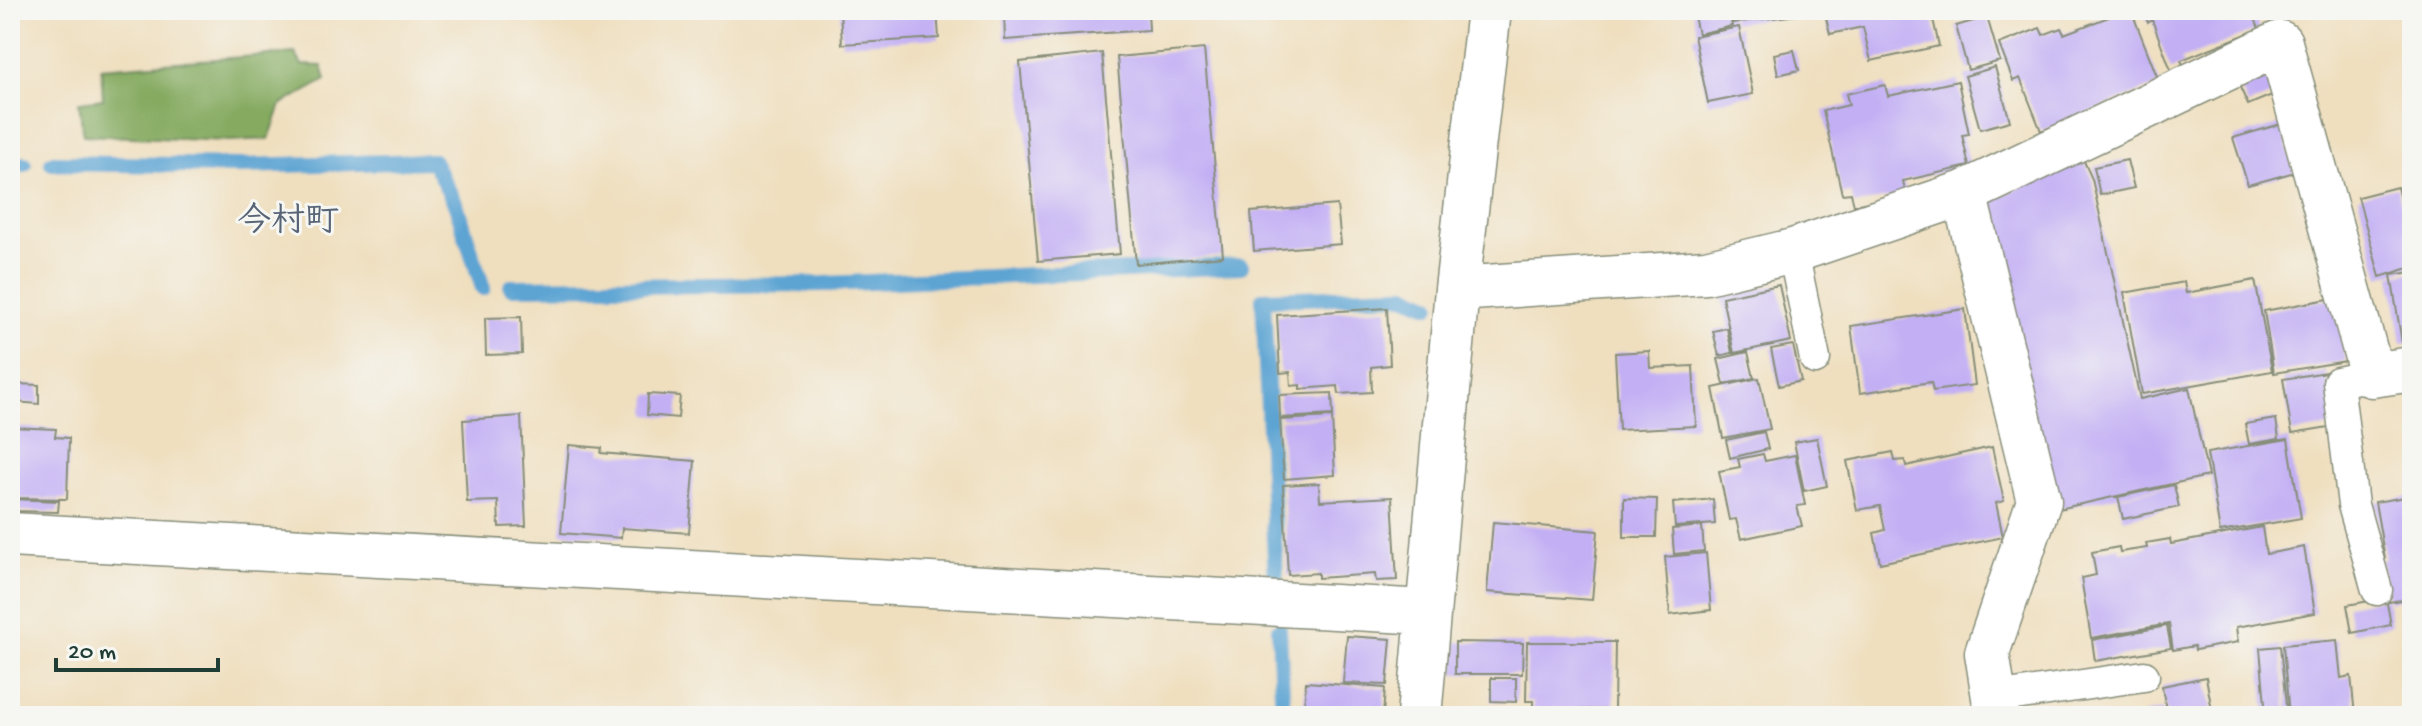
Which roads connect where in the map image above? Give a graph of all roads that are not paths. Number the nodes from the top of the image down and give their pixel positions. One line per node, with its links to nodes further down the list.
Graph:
1 (1489, 10): 5 (street)
2 (2277, 26): 3 (street); 7 (street)
3 (1964, 193): 4 (street); 12 (street)
4 (1793, 251): 5 (street); 6 (lane)
5 (1457, 289): 10 (street)
6 (1815, 359)
7 (2392, 372): 9 (lane)
8 (10, 535): 10 (street)
9 (2377, 590)
10 (1427, 612): 13 (street)
11 (2144, 676): 12 (lane)
12 (1996, 707)
13 (1419, 716)

